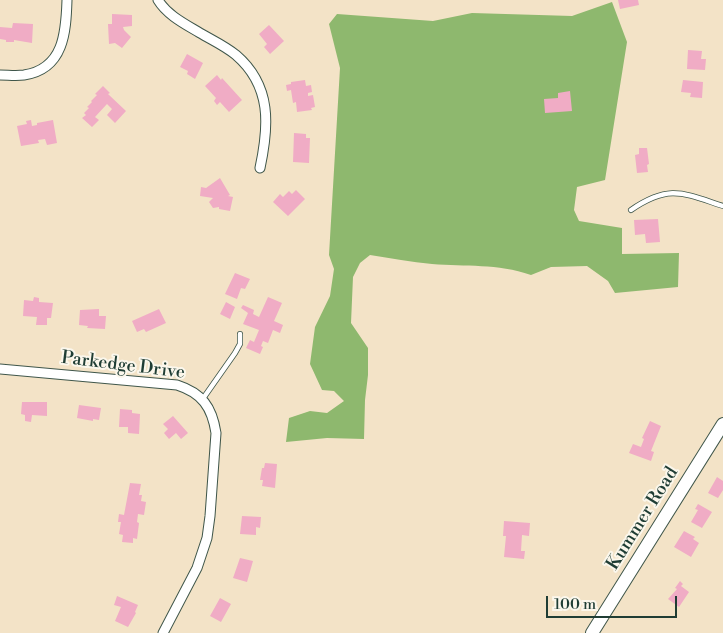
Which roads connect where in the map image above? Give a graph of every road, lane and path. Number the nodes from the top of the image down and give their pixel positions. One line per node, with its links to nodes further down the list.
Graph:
1 (67, 0): 3 (street)
2 (158, 0): 4 (street)
3 (0, 75)
4 (260, 168)
5 (723, 206): 6 (lane)
6 (631, 210)
7 (240, 334): 9 (lane)
8 (0, 369): 9 (street, Parkedge Drive)
9 (202, 400): 11 (street, Parkedge Drive)
10 (723, 424): 12 (street, Kummer Road)
11 (163, 633)
12 (592, 633)

